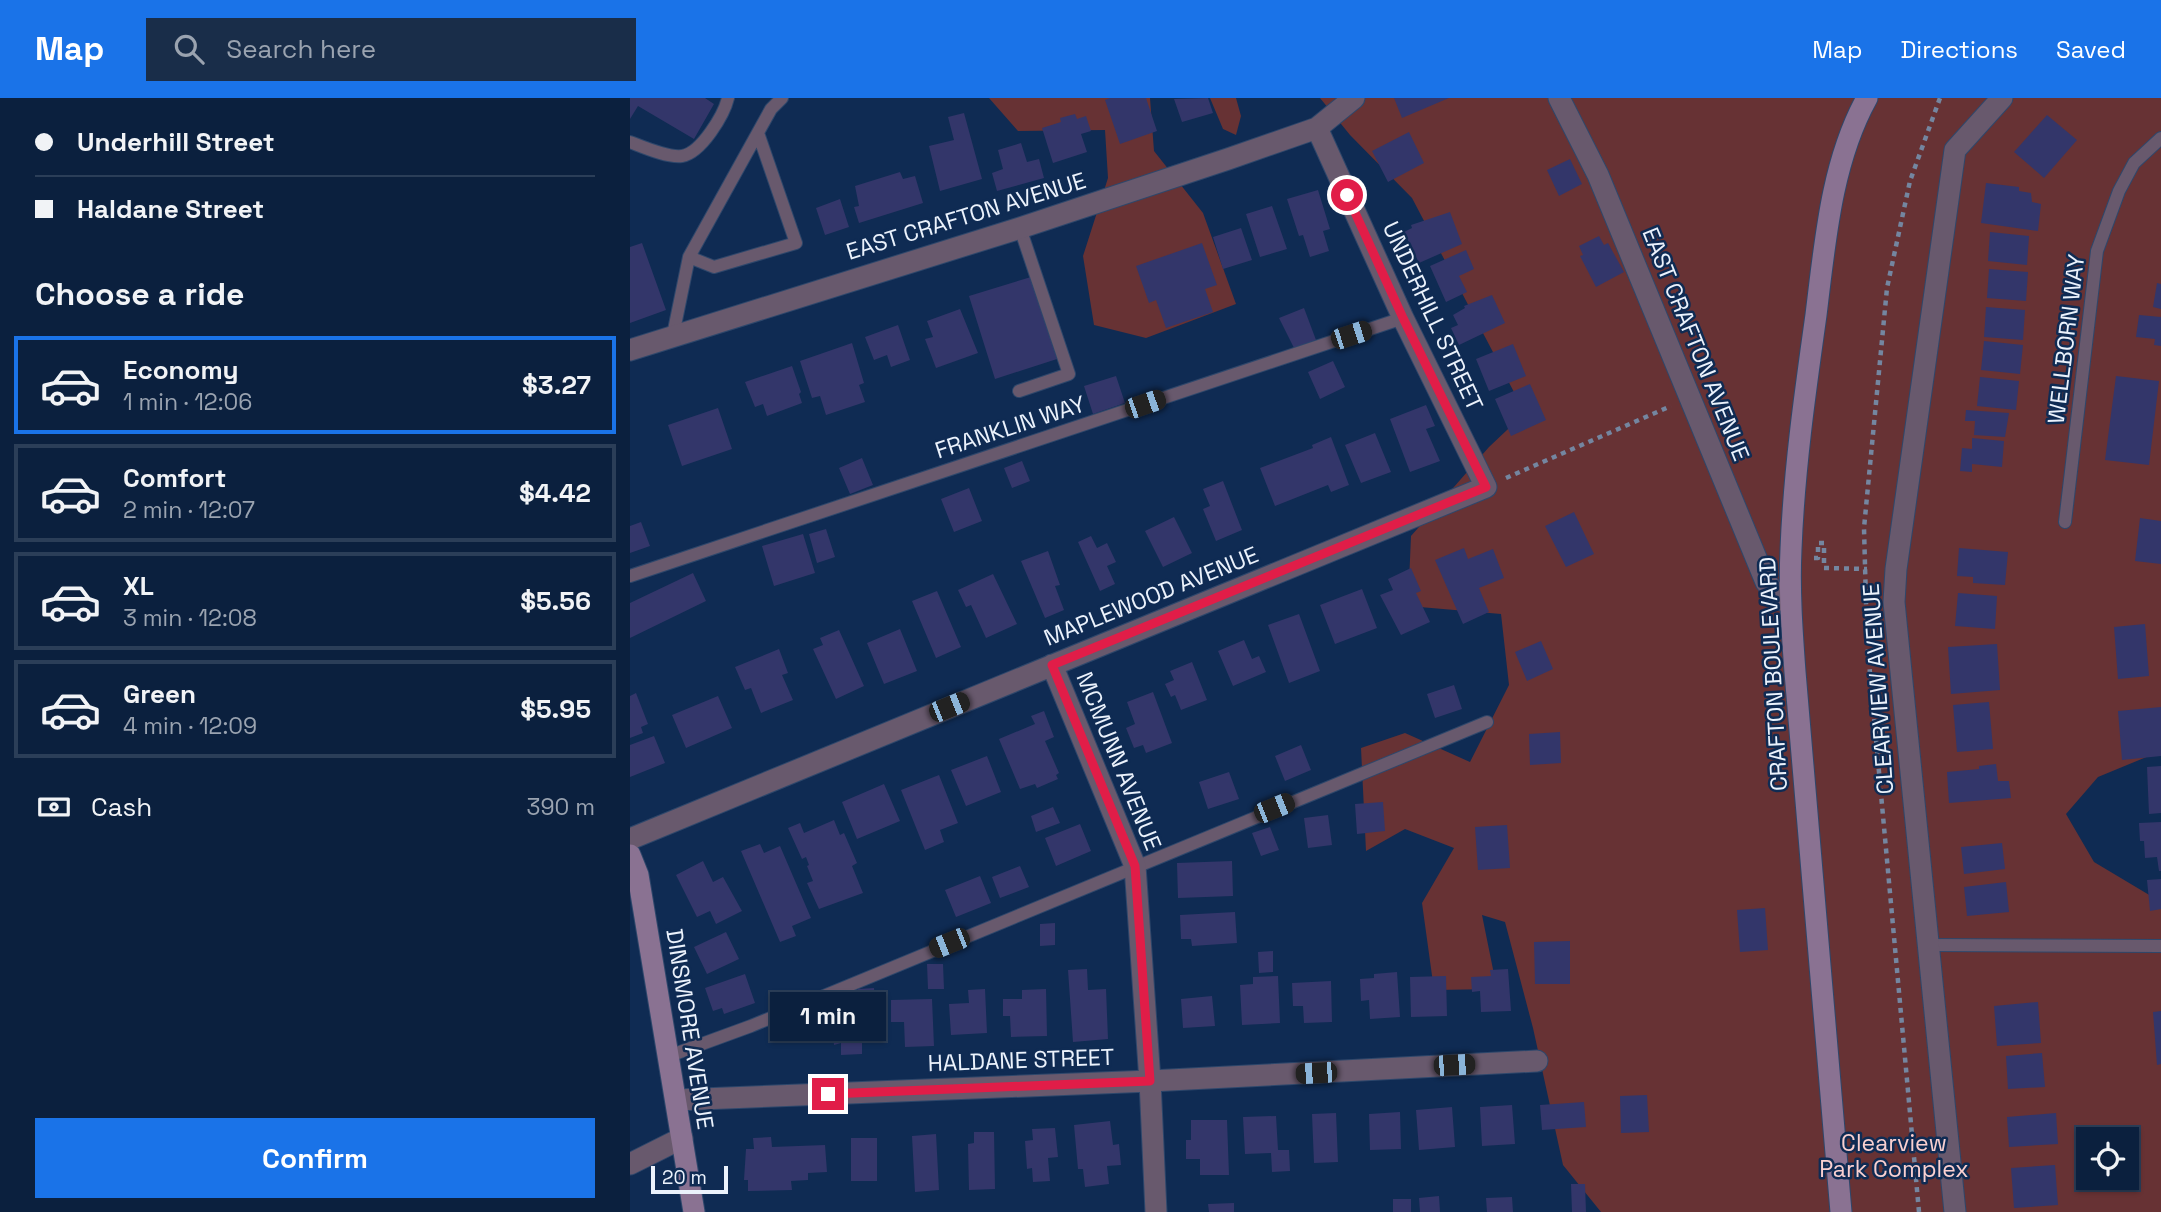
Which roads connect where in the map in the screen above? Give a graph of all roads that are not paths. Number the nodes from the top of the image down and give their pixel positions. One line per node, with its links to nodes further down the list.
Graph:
1 (728, 98): 10 (lane)
2 (782, 98): 8 (lane)
3 (1353, 98): 7 (street)
4 (1559, 98): 20 (street, EAST CRAFTON AVENUE)
5 (1867, 98): 20 (main road, CRAFTON BOULEVARD)
6 (2002, 98): 26 (street, CLEARVIEW AVENUE)
7 (1317, 128): 11 (street, EAST CRAFTON AVENUE); 13 (street, UNDERHILL STREET)
8 (758, 133): 12 (lane); 12 (lane)
9 (2161, 138): 18 (lane, WELLBORN WAY)
10 (630, 142)
11 (1020, 228): 14 (street, EAST CRAFTON AVENUE); 16 (lane)
12 (689, 257): 14 (lane)
13 (1403, 318): 17 (street, UNDERHILL STREET); 19 (lane, FRANKLIN WAY)
14 (673, 335): 15 (street, EAST CRAFTON AVENUE)
15 (630, 350)
16 (1019, 391)
17 (1486, 487): 21 (street, MAPLEWOOD AVENUE)
18 (2065, 522)
19 (630, 576)
20 (1790, 603): 36 (main road, CRAFTON BOULEVARD)
21 (1052, 665): 23 (street, MAPLEWOOD AVENUE); 25 (street, MCMUNN AVENUE)
22 (1487, 722): 25 (lane)
23 (630, 838)
24 (630, 855): 28 (main road, DINSMORE AVENUE)
25 (1135, 866): 28 (lane); 30 (street, MCMUNN AVENUE)
26 (1927, 945): 27 (lane); 37 (street, CLEARVIEW AVENUE)
27 (2161, 946)
28 (669, 1056): 31 (main road, DINSMORE AVENUE)
29 (1536, 1061): 30 (street, HALDANE STREET)
30 (1150, 1081): 31 (street, HALDANE STREET); 35 (street, MCMUNN AVENUE)
31 (676, 1100): 32 (main road, DINSMORE AVENUE)
32 (682, 1138): 33 (street); 34 (main road, DINSMORE AVENUE)
33 (630, 1164)
34 (694, 1212)
35 (1156, 1212)
36 (1841, 1212)
37 (1955, 1212)

